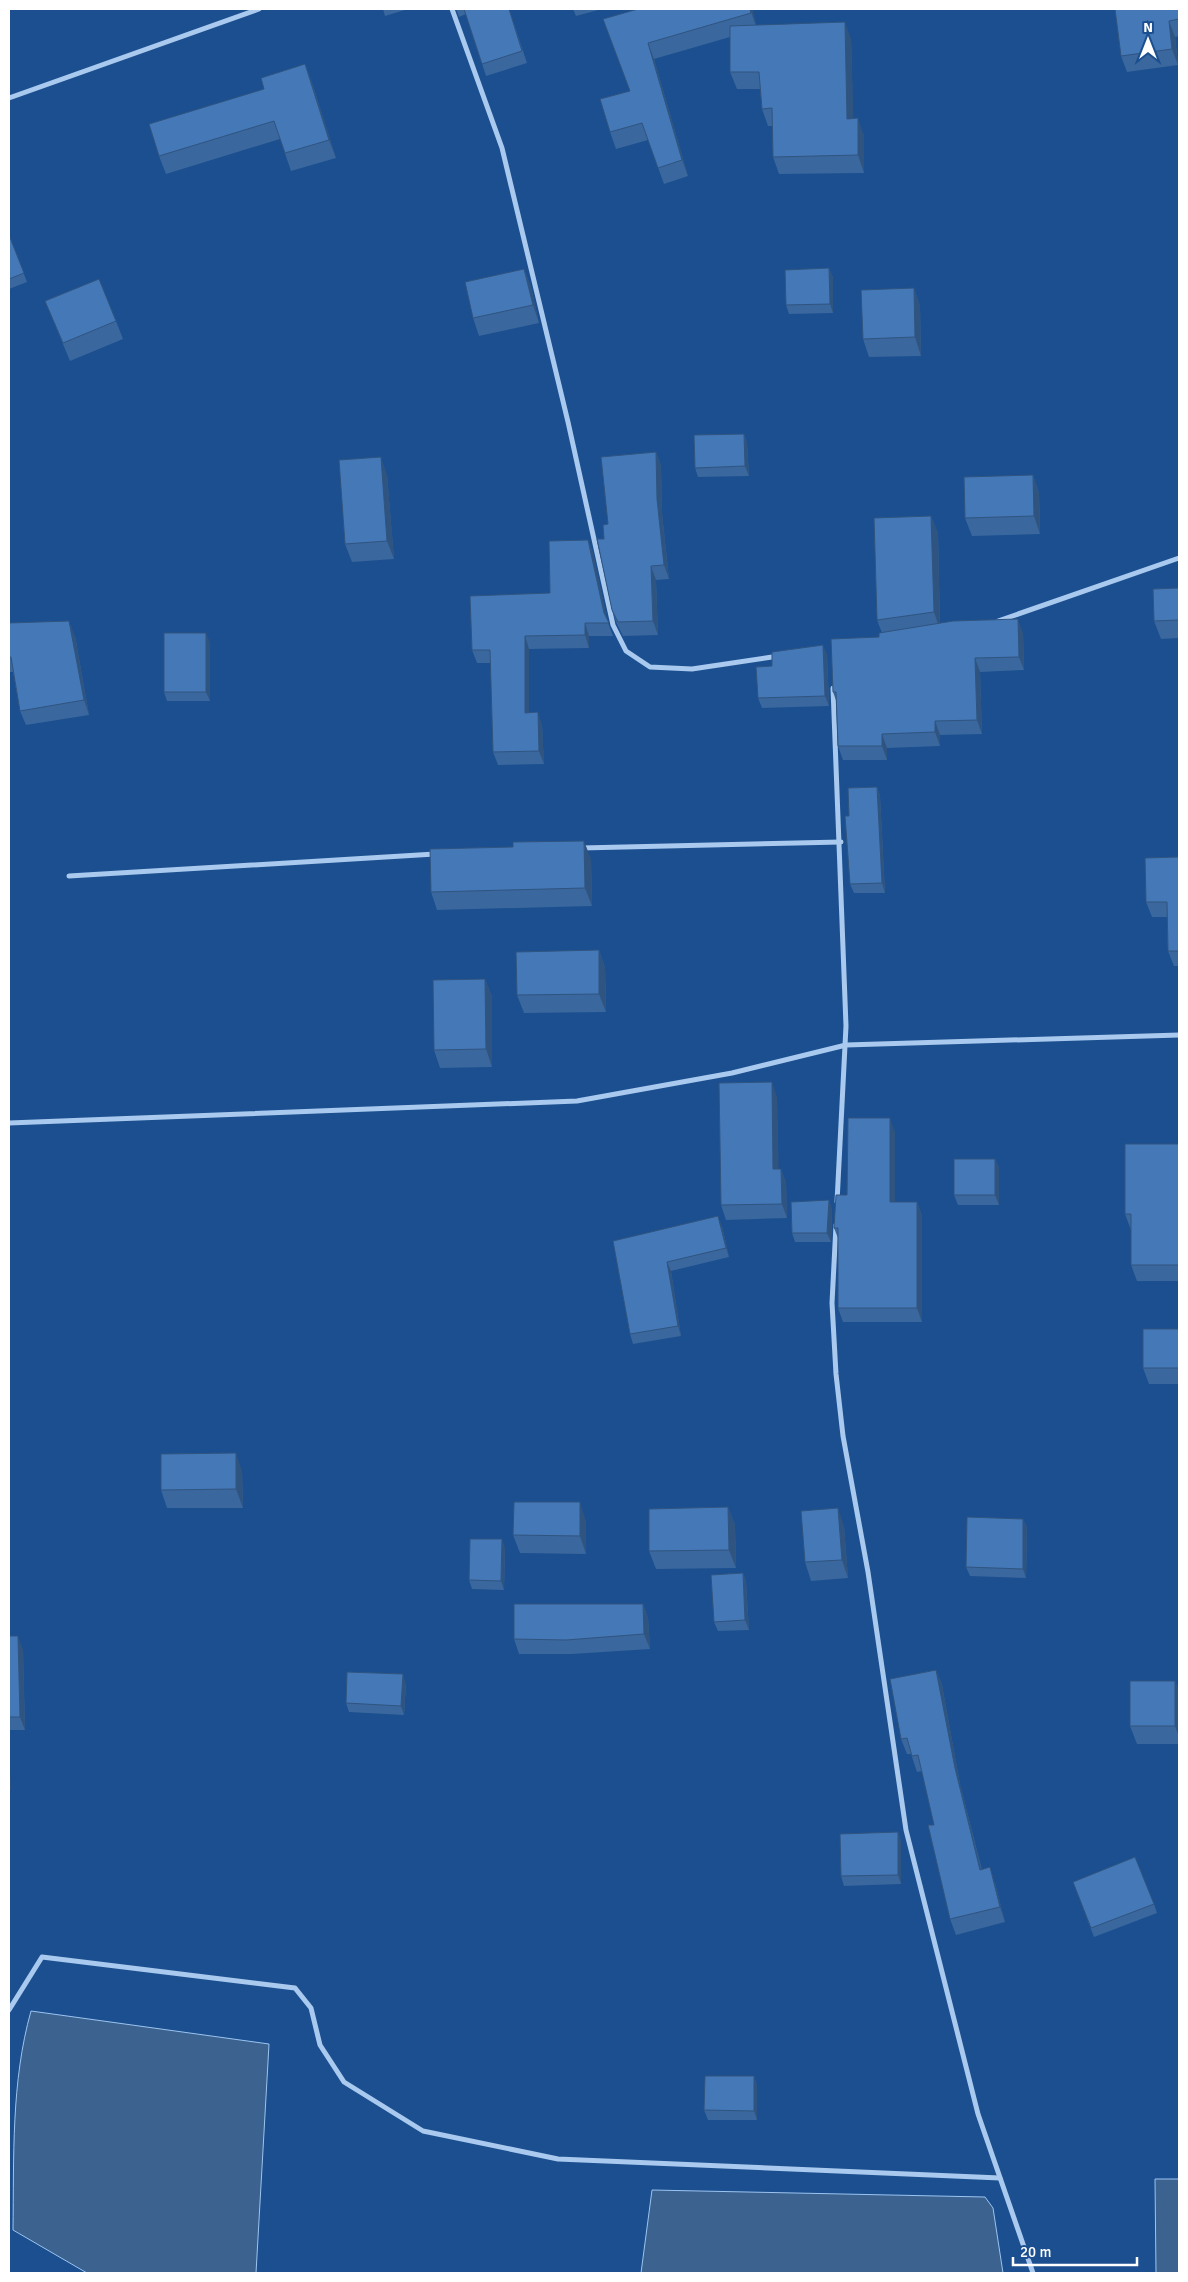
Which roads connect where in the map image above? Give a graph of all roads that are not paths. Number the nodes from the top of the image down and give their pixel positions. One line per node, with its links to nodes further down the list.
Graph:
1 (259, 9): 3 (street)
2 (452, 9): 6 (street)
3 (9, 98)
4 (1179, 558): 5 (street)
5 (988, 623)
6 (785, 656)
7 (833, 678): 8 (street)
8 (841, 842): 9 (street); 13 (street)
9 (573, 848)
10 (446, 854): 11 (street)
11 (69, 876)
12 (1179, 1035): 13 (street)
13 (846, 1045): 14 (street); 15 (street)
14 (9, 1123)
15 (837, 1206)
16 (836, 1216): 18 (street)
17 (9, 2010): 18 (street)
18 (1000, 2178): 19 (street)
19 (1033, 2273)

